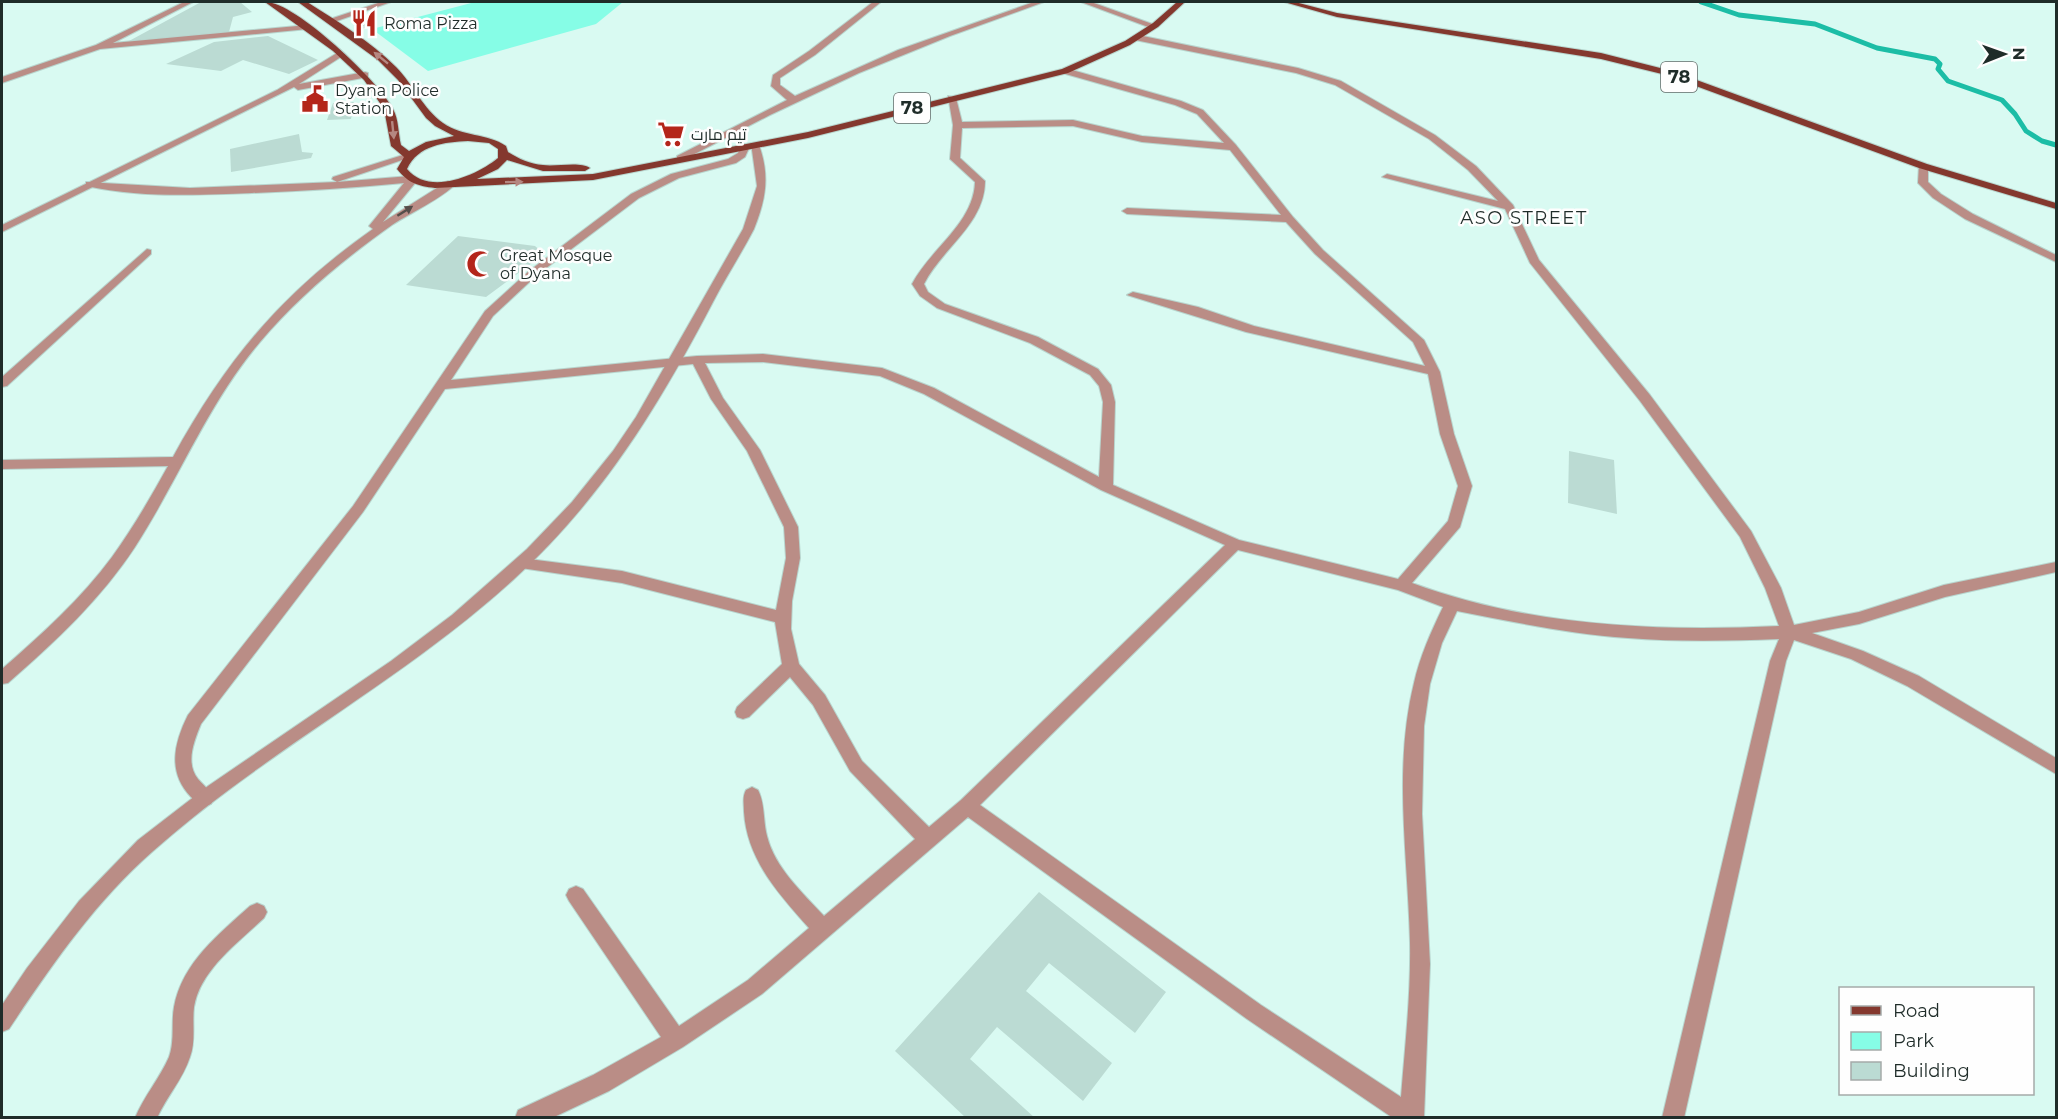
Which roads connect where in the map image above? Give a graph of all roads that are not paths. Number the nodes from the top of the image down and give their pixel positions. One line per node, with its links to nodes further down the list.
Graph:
1 (189, 2): 14 (street)
2 (269, 2): 12 (main road)
3 (302, 2): 10 (main road)
4 (387, 2): 10 (street)
5 (877, 2): 21 (street)
6 (1034, 2): 21 (street)
7 (1085, 2): 11 (street)
8 (1181, 2): 11 (main road, 78)
9 (1288, 2): 29 (main road, 78)
10 (331, 20): 23 (main road, one-way to 10)
11 (1154, 26): 13 (main road, 78)
12 (308, 27): 14 (street); 15 (main road)
13 (1138, 39): 16 (main road, 78); 37 (street)
14 (99, 47): 18 (street)
15 (340, 55): 17 (main road); 19 (street)
16 (1065, 71): 20 (main road, 78); 25 (street)
17 (365, 75): 19 (street); 27 (main road, one-way to 27)
18 (2, 80)
19 (280, 92): 34 (street)
20 (951, 98): 22 (street); 24 (main road, 78)
21 (794, 100): 28 (street)
22 (958, 125): 25 (street); 52 (street)
23 (468, 138): 26 (main road); 27 (main road)
24 (750, 145): 28 (main road, 78); 46 (street); 49 (street)
25 (1233, 147): 39 (street)
26 (504, 154): 30 (main road); 33 (main road)
27 (409, 156): 32 (main road); 35 (street)
28 (680, 158): 30 (main road, 78)
29 (1923, 166): 36 (main road, 78); 43 (street)
30 (624, 169): 33 (main road, one-way to 30)
31 (1387, 177): 37 (street)
32 (411, 179): 33 (main road); 35 (street); 41 (street)
33 (454, 182): 41 (street, one-way to 33)
34 (90, 184): 35 (street); 40 (street)
35 (290, 188)
36 (2056, 206)
37 (1509, 207): 59 (street)
38 (1127, 211): 39 (street)
39 (1289, 219): 47 (street)
40 (2, 229)
41 (360, 242): 50 (street)
42 (147, 252): 48 (street)
43 (2055, 260)
44 (1133, 295): 47 (street)
45 (697, 360): 46 (street); 52 (street); 58 (street)
46 (675, 364): 49 (street); 54 (street)
47 (1434, 372): 56 (street)
48 (2, 384)
49 (442, 385): 65 (street)
50 (179, 461): 51 (street); 61 (street)
51 (2, 464)
52 (1106, 487): 53 (street)
53 (1235, 544): 56 (street); 66 (street)
54 (521, 563): 58 (street); 65 (street)
55 (2056, 567): 59 (street)
56 (1401, 585): 57 (street)
57 (1452, 604): 59 (street); 73 (street)
58 (784, 618): 60 (street)
59 (1789, 632): 63 (street); 76 (street)
60 (791, 666): 62 (street); 67 (street)
61 (2, 678)
62 (743, 712)
63 (2056, 766)
64 (752, 795): 70 (street)
65 (205, 798): 71 (street)
66 (967, 806): 67 (street); 73 (street)
67 (928, 839): 70 (street)
68 (576, 895): 72 (street)
69 (257, 912): 74 (street)
70 (824, 930): 72 (street)
71 (2, 1022)
72 (676, 1040): 75 (street)
73 (1412, 1117)
74 (146, 1118)
75 (526, 1118)
76 (1673, 1118)

